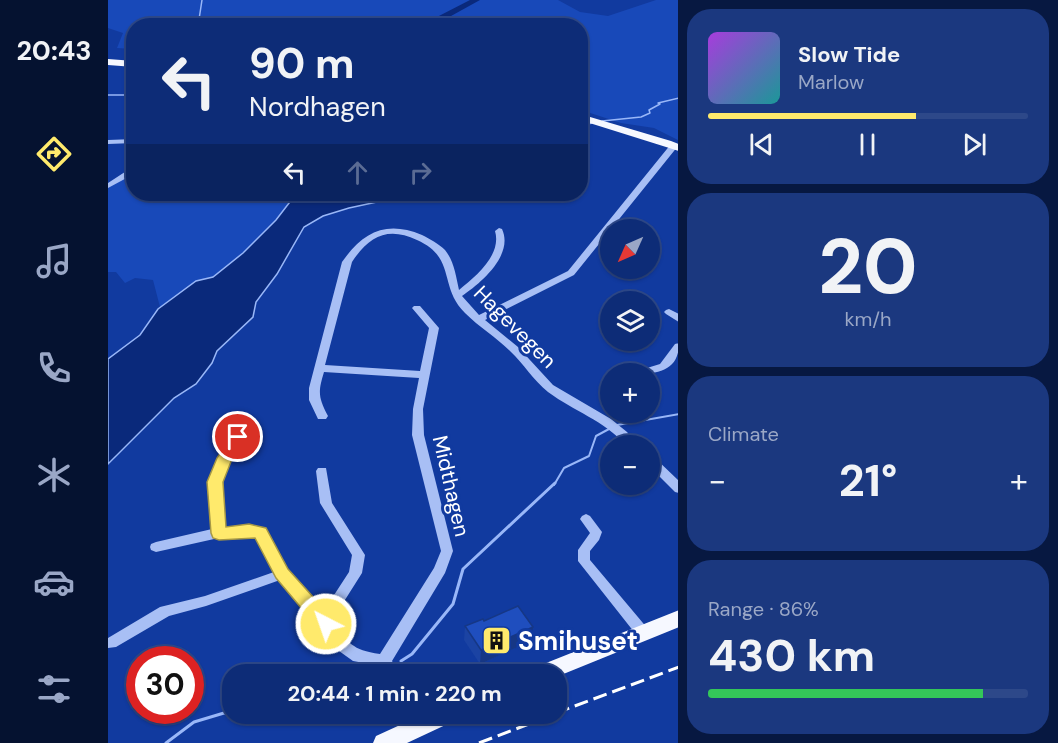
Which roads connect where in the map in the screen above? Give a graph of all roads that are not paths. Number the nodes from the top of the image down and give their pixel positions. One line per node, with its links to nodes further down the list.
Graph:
1 (108, 62): 2 (main road)
2 (126, 63)
3 (588, 120): 6 (main road)
4 (126, 141): 5 (street)
5 (108, 142)
6 (676, 147): 13 (street)
7 (126, 175): 8 (street)
8 (108, 186)
9 (499, 231): 10 (street)
10 (456, 296): 13 (street, Hagevegen); 17 (street, Hagevegen)
11 (417, 308): 18 (street, Midthagen)
12 (669, 312): 14 (street)
13 (479, 319): 20 (street, Hagevegen)
14 (678, 319)
15 (678, 346): 16 (street)
16 (660, 367)
17 (319, 368): 18 (street); 19 (street, Hagevegen)
18 (423, 375): 35 (street, Midthagen)
19 (322, 416)
20 (600, 416)
21 (612, 423): 22 (street, Hagevegen)
22 (623, 435)
23 (238, 437): 28 (street)
24 (660, 470): 26 (street)
25 (322, 471): 32 (street)
26 (678, 489)
27 (586, 519): 33 (street)
28 (219, 533): 29 (street); 30 (street)
29 (156, 547)
30 (282, 574): 32 (street); 34 (street)
31 (678, 618): 33 (main road)
32 (324, 622): 35 (street)
33 (643, 633): 37 (main road)
34 (111, 643)
35 (384, 661): 36 (street)
36 (386, 664)
37 (566, 664)
38 (414, 724): 39 (main road)
39 (384, 743)

